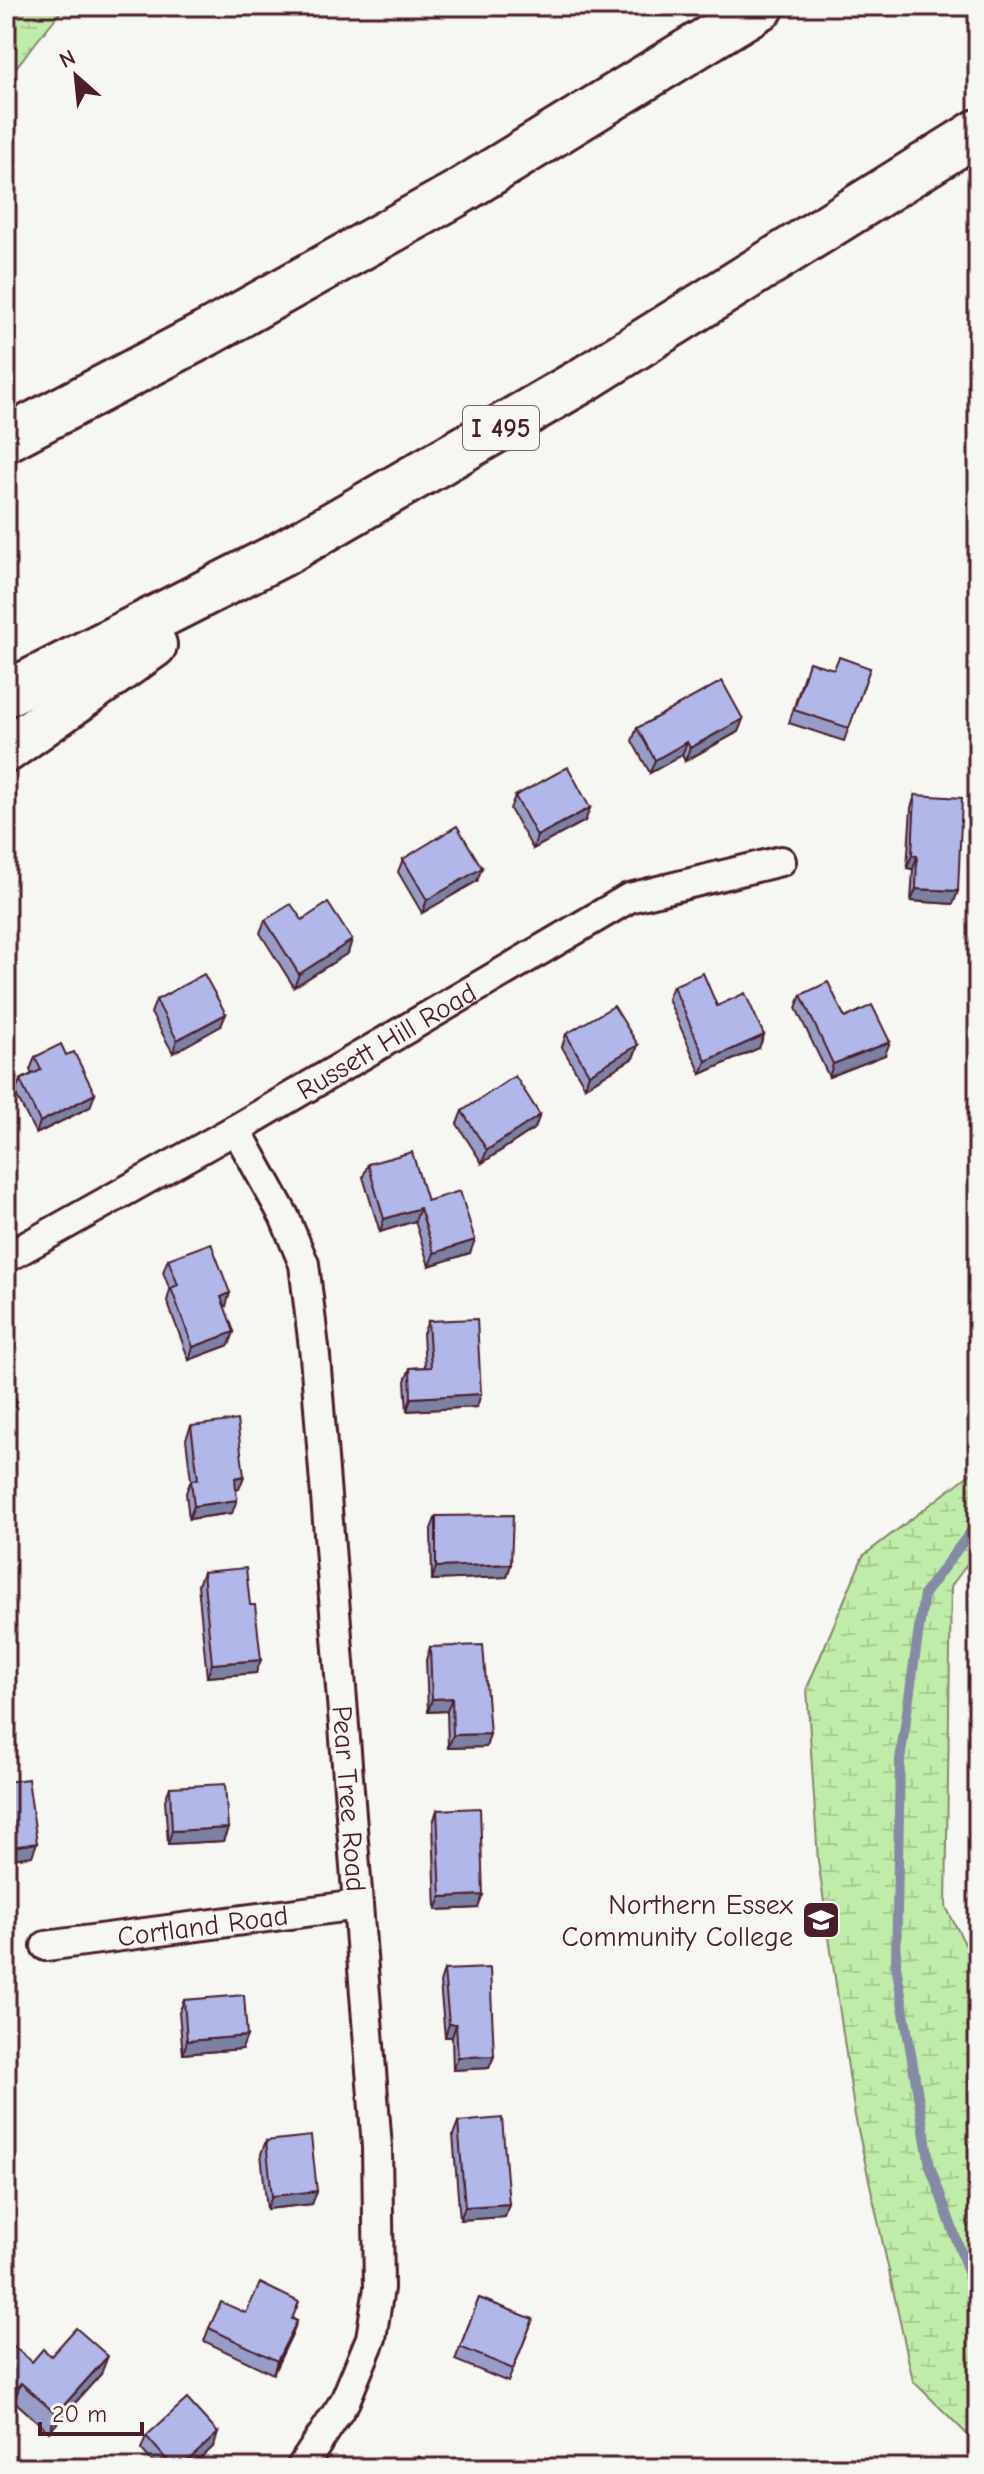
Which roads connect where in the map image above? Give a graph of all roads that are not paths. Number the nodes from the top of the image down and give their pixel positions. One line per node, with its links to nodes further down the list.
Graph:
1 (762, 6): 3 (highway)
2 (978, 132): 4 (highway, I 495)
3 (6, 439)
4 (280, 555): 5 (highway, I 495); 6 (highway)
5 (6, 694)
6 (6, 750)
7 (781, 861): 8 (street, Russett Hill Road)
8 (236, 1129): 9 (street, Russett Hill Road); 10 (street, Pear Tree Road)
9 (6, 1258)
10 (358, 1905): 11 (street, Cortland Road); 12 (street, Pear Tree Road)
11 (46, 1946)
12 (301, 2468)

